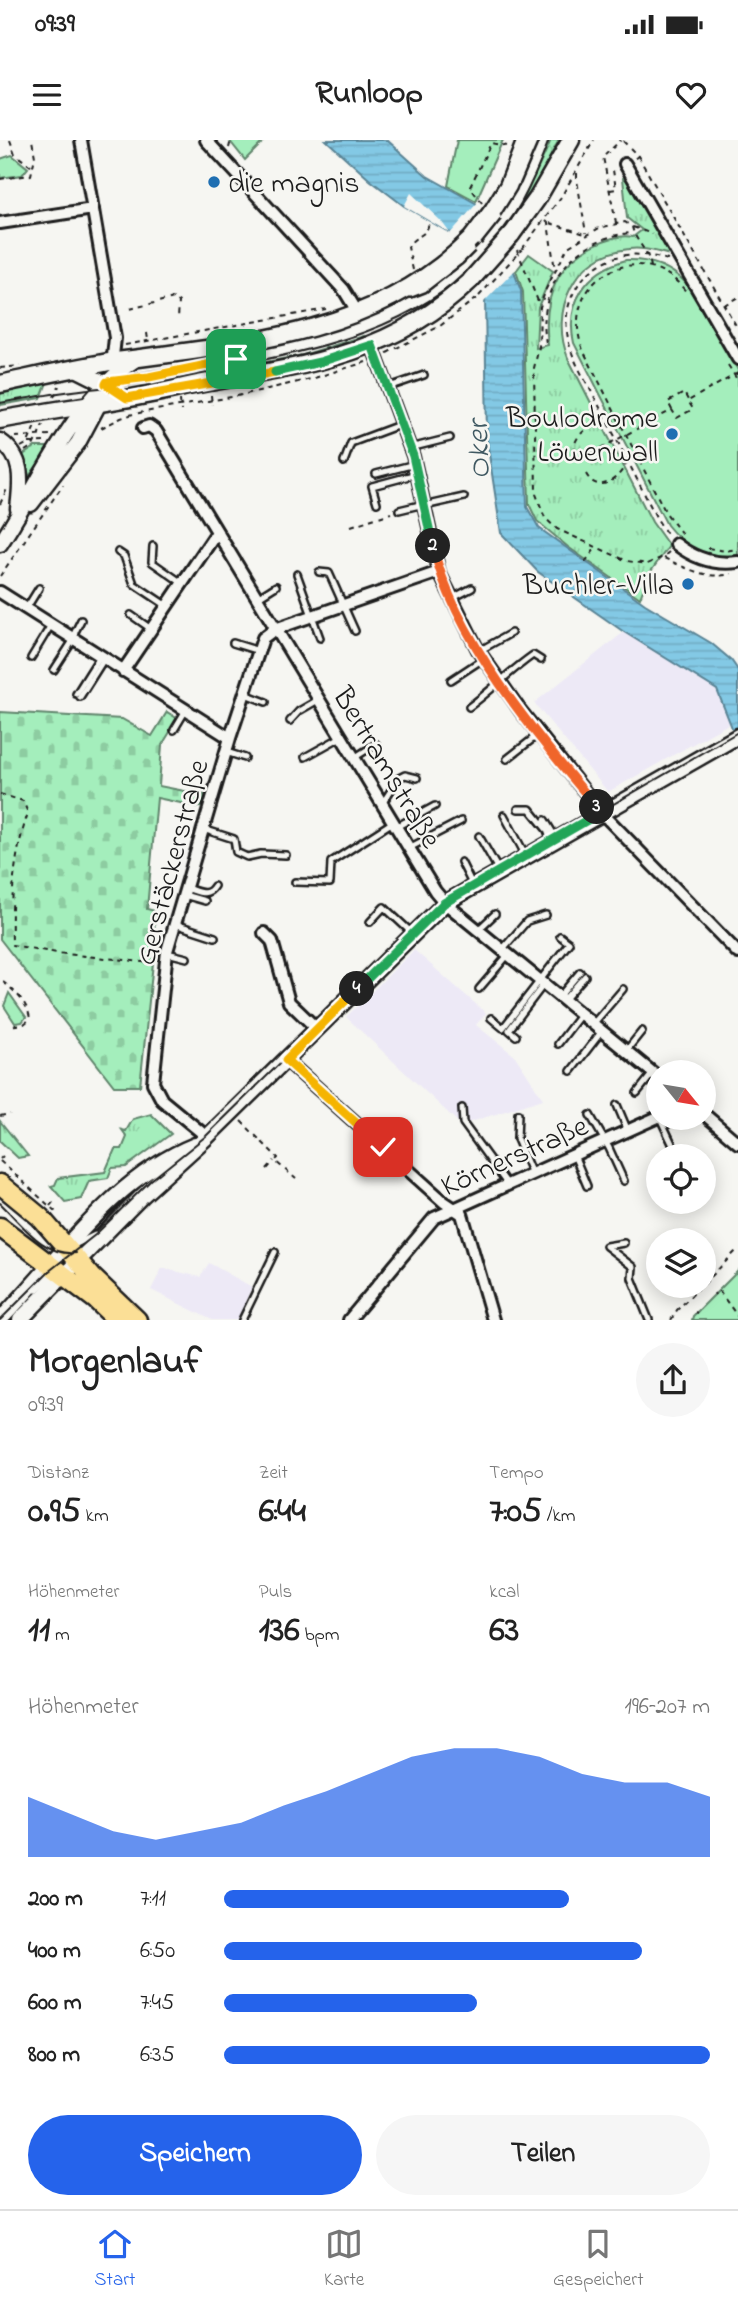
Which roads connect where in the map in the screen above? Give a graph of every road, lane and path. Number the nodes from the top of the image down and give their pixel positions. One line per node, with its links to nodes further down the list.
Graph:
1 (10, 140): 14 (path)
2 (33, 140): 14 (path)
3 (81, 140): 19 (street)
4 (206, 140): 40 (street)
5 (526, 140): 20 (main road)
6 (535, 140): 20 (lane)
7 (571, 140): 48 (main road, bridge)
8 (594, 140): 15 (path)
9 (622, 140): 11 (path); 18 (path)
10 (507, 146): 17 (path)
11 (631, 148)
12 (638, 156): 37 (path)
13 (625, 164): 18 (path); 32 (street)
14 (32, 167): 16 (path)
15 (578, 171): 22 (path); 28 (path)
16 (0, 179)
17 (470, 187)
18 (610, 190): 25 (path)
19 (93, 209): 23 (street); 51 (street)
20 (495, 214): 40 (main road, bridge)
21 (429, 220): 33 (path)
22 (544, 220): 24 (path); 48 (path, bridge)
23 (0, 223)
24 (548, 223): 28 (path); 34 (path)
25 (616, 224): 26 (path); 28 (path)
26 (632, 227): 27 (path); 29 (path)
27 (633, 233): 30 (path); 46 (path)
28 (586, 234): 34 (path)
29 (652, 234)
30 (649, 255): 31 (path); 32 (path); 76 (path)
31 (651, 267): 35 (path); 81 (path)
32 (684, 267): 50 (street)
33 (413, 270)
34 (556, 271): 111 (path)
35 (686, 293)
36 (738, 297): 37 (path)
37 (724, 305): 42 (path)
38 (332, 307): 45 (path)
39 (130, 309): 41 (path)
40 (358, 313): 44 (main road)
41 (178, 319)
42 (738, 329)
43 (147, 333): 45 (path)
44 (265, 339): 49 (main road); 56 (lane)
45 (148, 341): 47 (path)
46 (546, 343)
47 (124, 345)
48 (376, 353): 58 (street); 61 (main road); 64 (path)
49 (136, 359): 51 (main road); 56 (street)
50 (733, 361): 53 (path)
51 (114, 362): 52 (main road); 56 (street)
52 (75, 369): 56 (street); 57 (main road); 67 (path)
53 (736, 374): 55 (path); 62 (path)
54 (424, 375): 58 (lane)
55 (738, 381)
56 (106, 383): 61 (street); 63 (street)
57 (0, 384)
58 (389, 387): 74 (street)
59 (210, 394): 64 (path)
60 (180, 399): 65 (path)
61 (134, 401): 63 (main road); 70 (path)
62 (688, 401): 66 (path); 66 (path)
63 (94, 403): 67 (main road); 105 (street)
64 (212, 403): 65 (path)
65 (181, 407): 68 (path); 69 (path)
66 (672, 410): 81 (path)
67 (48, 411): 72 (main road); 78 (path)
68 (157, 411): 70 (path); 71 (path)
69 (181, 411)
70 (141, 414): 73 (path); 80 (path)
71 (158, 415)
72 (0, 419)
73 (142, 423): 107 (street, Bertramstraße)
74 (402, 424): 89 (street); 94 (lane)
75 (35, 425): 77 (path)
76 (610, 426): 84 (path); 90 (path)
77 (31, 435): 78 (path); 83 (path); 87 (path)
78 (38, 435): 79 (path); 85 (path)
79 (56, 435)
80 (94, 435)
81 (626, 435): 84 (path); 108 (path)
82 (450, 438): 89 (lane)
83 (6, 439): 105 (street)
84 (617, 440): 91 (path); 93 (path)
85 (35, 442): 86 (path); 87 (path); 92 (path)
86 (44, 442)
87 (28, 443): 88 (path)
88 (17, 449)
89 (410, 449): 95 (street)
90 (574, 452)
91 (592, 453)
92 (19, 455)
93 (627, 460): 97 (path); 108 (path)
94 (344, 462)
95 (416, 469): 96 (lane); 101 (lane); 103 (street)
96 (376, 474)
97 (586, 474)
98 (67, 478): 122 (path)
99 (8, 486): 102 (path)
100 (464, 496): 103 (lane)
101 (377, 503)
102 (0, 504)
103 (424, 505): 104 (lane); 119 (street)
104 (399, 510): 106 (path)
105 (17, 519): 109 (street)
106 (351, 526)
107 (217, 532): 123 (street); 128 (street, Bertramstraße)
108 (681, 541): 115 (path); 117 (street)
109 (0, 544)
110 (153, 546): 123 (lane)
111 (597, 547): 115 (path); 116 (path)
112 (704, 548): 113 (path)
113 (738, 549)
114 (118, 552): 131 (lane)
115 (663, 557): 120 (path)
116 (585, 562)
117 (738, 562)
118 (319, 572): 130 (lane)
119 (439, 572): 129 (street); 130 (street)
120 (738, 572)
121 (297, 574): 134 (lane)
122 (0, 576)
123 (182, 583): 131 (street)
124 (276, 586): 128 (lane)
125 (472, 587): 129 (lane)
126 (38, 588): 132 (lane)
127 (0, 593): 132 (street)
128 (257, 598): 138 (street, Bertramstraße)
129 (451, 599): 145 (street)
130 (344, 605): 134 (street); 139 (lane)
131 (167, 606): 137 (street)
132 (26, 609): 136 (street)
133 (131, 615): 137 (lane)
134 (313, 616): 138 (street); 141 (lane)
135 (82, 620): 142 (lane)
136 (51, 625): 142 (street); 147 (lane)
137 (151, 629): 150 (street)
138 (275, 629): 144 (street, Gerstäckerstraße); 155 (street, Bertramstraße)
139 (355, 631)
140 (511, 632): 145 (lane)
141 (320, 638)
142 (74, 639): 146 (street); 149 (lane)
143 (233, 643): 144 (lane)
144 (259, 651): 153 (street, Gerstäckerstraße)
145 (481, 655): 151 (lane); 152 (street)
146 (102, 657): 150 (street); 154 (lane)
147 (31, 658)
148 (541, 660): 152 (lane)
149 (54, 670)
150 (123, 671): 158 (street)
151 (451, 680)
152 (500, 683): 157 (lane); 161 (street)
153 (245, 694): 156 (lane); 164 (street, Gerstäckerstraße)
154 (78, 695)
155 (318, 700): 159 (lane); 163 (street, Bertramstraße)
156 (265, 702)
157 (469, 707)
158 (186, 710): 160 (lane); 164 (street)
159 (290, 721)
160 (174, 730)
161 (539, 734): 170 (lane); 176 (street)
162 (738, 736): 176 (street)
163 (341, 737): 167 (lane); 169 (street, Bertramstraße)
164 (230, 738): 166 (street, Gerstäckerstraße)
165 (376, 744): 169 (lane)
166 (226, 752): 168 (lane); 181 (street, Gerstäckerstraße)
167 (305, 757)
168 (245, 758)
169 (354, 758): 173 (street, Bertramstraße)
170 (507, 759)
171 (417, 778): 173 (lane)
172 (0, 794): 208 (path)
173 (382, 804): 180 (street, Bertramstraße)
174 (435, 806): 180 (lane)
175 (518, 809): 183 (lane)
176 (601, 812): 183 (street); 206 (street)
177 (503, 815): 186 (lane)
178 (545, 820): 183 (lane)
179 (461, 821): 184 (lane)
180 (394, 825): 184 (street, Bertramstraße); 189 (lane)
181 (203, 829): 185 (lane); 192 (street, Gerstäckerstraße)
182 (480, 836): 188 (lane)
183 (554, 840): 186 (street)
184 (409, 848): 194 (street, Bertramstraße)
185 (286, 855)
186 (526, 856): 188 (street)
187 (461, 862): 190 (lane)
188 (499, 871): 190 (street)
189 (295, 882)
190 (473, 886): 194 (street)
191 (214, 887): 192 (lane)
192 (185, 891): 193 (lane); 198 (street, Gerstäckerstraße)
193 (205, 901)
194 (444, 903): 199 (street, Bertramstraße); 201 (street)
195 (495, 914): 199 (lane)
196 (546, 915): 205 (lane)
197 (370, 922): 201 (lane)
198 (175, 924): 203 (lane); 204 (street, Gerstäckerstraße)
199 (478, 930): 205 (street, Bertramstraße)
200 (264, 933): 219 (street)
201 (413, 934): 219 (street)
202 (560, 936): 211 (lane)
203 (215, 937)
204 (167, 953): 207 (lane); 239 (street, Gerstäckerstraße)
205 (505, 953): 211 (street, Bertramstraße); 212 (lane)
206 (738, 953)
207 (187, 958)
208 (153, 963)
209 (582, 974): 214 (lane)
210 (3, 982): 217 (path)
211 (542, 982): 214 (street, Bertramstraße); 216 (lane); 221 (lane)
212 (479, 989)
213 (624, 989): 218 (lane)
214 (562, 999): 215 (street, Bertramstraße)
215 (581, 1014): 218 (street, Bertramstraße); 222 (lane)
216 (491, 1018)
217 (9, 1026)
218 (597, 1028): 223 (street, Bertramstraße); 226 (lane)
219 (317, 1029): 224 (street)
220 (642, 1031): 223 (lane)
221 (516, 1036)
222 (558, 1044)
223 (626, 1051): 225 (street, Bertramstraße)
224 (286, 1060): 239 (street); 255 (street)
225 (646, 1067)
226 (571, 1070)
227 (646, 1084): 228 (lane)
228 (637, 1093)
229 (617, 1105): 238 (lane)
230 (462, 1108): 251 (lane)
231 (10, 1114): 234 (path)
232 (518, 1114): 247 (lane)
233 (590, 1115): 240 (lane)
234 (0, 1116)
235 (240, 1120): 245 (path)
236 (646, 1123): 238 (street, Körnerstraße)
237 (716, 1124): 241 (street)
238 (628, 1130): 240 (street, Körnerstraße)
239 (205, 1139): 262 (street); 262 (street)
240 (604, 1142): 242 (street, Körnerstraße); 249 (lane)
241 (738, 1143)
242 (574, 1155): 247 (street, Körnerstraße); 252 (lane)
243 (3, 1156): 244 (path)
244 (0, 1160): 254 (path)
245 (275, 1161): 246 (path); 248 (path)
246 (267, 1168)
247 (532, 1174): 251 (street, Körnerstraße)
248 (296, 1179)
249 (624, 1181)
250 (0, 1184): 262 (main road)
251 (508, 1185): 255 (street, Körnerstraße)
252 (587, 1186)
253 (54, 1201): 254 (path)
254 (50, 1205): 256 (path); 257 (path)
255 (454, 1208): 274 (street, Körnerstraße); 275 (street)
256 (46, 1210)
257 (58, 1218)
258 (0, 1227): 263 (main road)
259 (624, 1243): 276 (lane)
260 (738, 1249): 264 (path)
261 (275, 1252): 273 (lane)
262 (74, 1256): 263 (street); 272 (main road)
263 (57, 1271): 268 (street); 269 (lane); 270 (street); 271 (main road)
264 (716, 1271)
265 (719, 1291): 267 (path)
266 (689, 1298): 277 (path)
267 (738, 1317)
268 (0, 1320)
269 (7, 1320)
270 (20, 1320)
271 (117, 1320)
272 (137, 1320)
273 (242, 1320)
274 (349, 1320)
275 (493, 1320)
276 (649, 1320)
277 (671, 1320)

